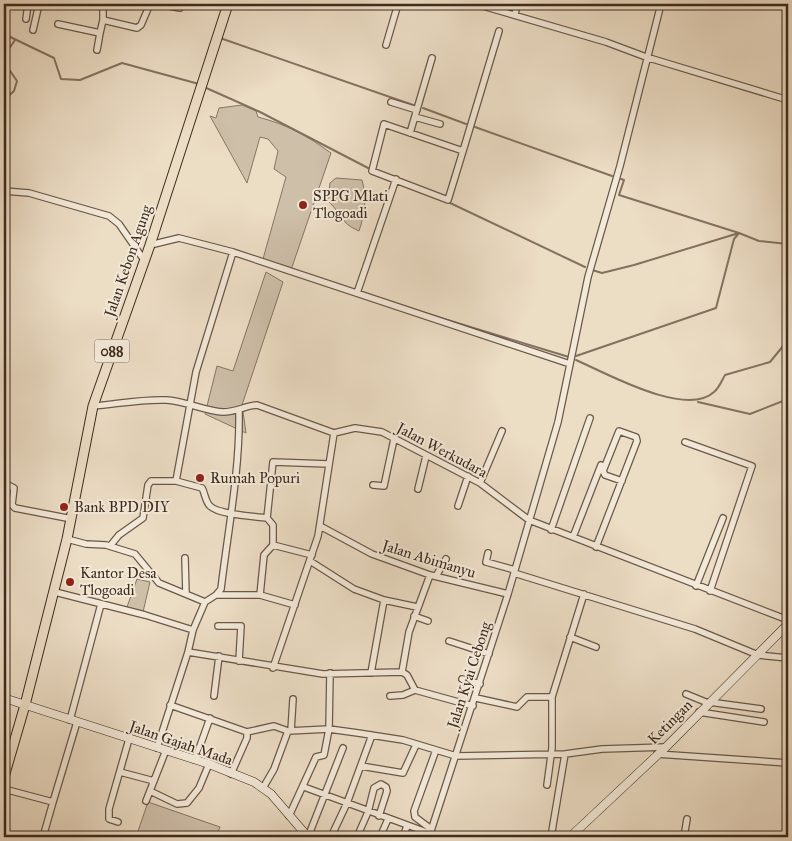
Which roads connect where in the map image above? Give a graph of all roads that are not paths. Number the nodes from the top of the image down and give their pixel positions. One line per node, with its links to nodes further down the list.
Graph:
1 (28, 4): 13 (street)
2 (39, 4): 16 (street)
3 (103, 4): 14 (street)
4 (150, 4): 14 (street)
5 (158, 4): 6 (street)
6 (184, 4)
7 (228, 4): 31 (main road, Jalan Kebon Agung / 088)
8 (398, 4): 19 (street)
9 (476, 4): 12 (street)
10 (518, 4): 12 (street)
11 (661, 4): 21 (street, Jalan Kyai Cebong)
12 (515, 14): 21 (street)
13 (26, 19)
14 (103, 20): 18 (street)
15 (58, 24): 18 (street)
16 (33, 30)
17 (499, 31): 28 (street)
18 (100, 33): 20 (street)
19 (386, 45)
20 (96, 50)
21 (646, 57): 23 (street); 35 (street, Jalan Kyai Cebong)
22 (432, 58): 25 (street)
23 (788, 100)
24 (391, 102): 25 (street)
25 (416, 113): 26 (street); 27 (street)
26 (440, 124)
27 (410, 134): 28 (street); 29 (street)
28 (463, 151): 29 (street)
29 (396, 179): 34 (street)
30 (4, 190): 33 (street)
31 (150, 245): 32 (street); 33 (main road, Jalan Kebon Agung / 088)
32 (233, 252): 34 (street); 36 (street)
33 (144, 260): 37 (main road, Jalan Kebon Agung / 088)
34 (357, 293): 35 (street)
35 (570, 364): 59 (street, Jalan Kyai Cebong)
36 (192, 403): 37 (street); 38 (street); 48 (street)
37 (93, 406): 56 (main road, Jalan Kebon Agung / 088)
38 (238, 412): 42 (street); 55 (street)
39 (590, 418): 61 (street)
40 (615, 430): 62 (street)
41 (502, 431): 51 (street)
42 (334, 432): 43 (street, Jalan Werkudara); 46 (street)
43 (394, 439): 45 (street, Jalan Werkudara); 52 (street)
44 (686, 442): 75 (street)
45 (426, 456): 47 (street, Jalan Werkudara); 53 (street)
46 (329, 464): 57 (street); 60 (street)
47 (468, 476): 51 (street, Jalan Werkudara); 54 (street)
48 (176, 481): 55 (street); 65 (street)
49 (622, 481): 49 (street); 66 (street)
50 (4, 483): 56 (street)
51 (480, 483): 59 (street, Jalan Werkudara)
52 (373, 485)
53 (418, 489)
54 (458, 506)
55 (230, 513): 57 (street); 80 (street)
56 (72, 518): 63 (main road, Jalan Kebon Agung / 088)
57 (267, 518): 64 (street)
58 (724, 518): 74 (street)
59 (529, 520): 61 (street, Jalan Werkudara); 71 (street, Jalan Kyai Cebong)
60 (320, 526): 69 (street); 72 (street, Jalan Abimanyu)
61 (552, 530): 62 (street, Jalan Werkudara)
62 (573, 537): 66 (street, Jalan Werkudara)
63 (68, 539): 65 (street); 76 (main road, Jalan Kebon Agung / 088)
64 (273, 545): 69 (street); 81 (street)
65 (110, 546): 77 (street)
66 (596, 546): 74 (street, Jalan Werkudara)
67 (488, 553): 71 (street)
68 (185, 558): 77 (street)
69 (311, 558): 82 (street); 85 (street)
70 (446, 559): 73 (street)
71 (515, 572): 78 (street, Jalan Kyai Cebong); 79 (street)
72 (430, 575): 73 (street, Jalan Abimanyu); 86 (street)
73 (436, 576): 78 (street, Jalan Abimanyu)
74 (696, 586): 75 (street, Jalan Werkudara)
75 (710, 591): 89 (street, Jalan Werkudara)
76 (55, 592): 84 (street); 117 (main road, Jalan Kebon Agung / 088)
77 (186, 594): 83 (street)
78 (508, 594): 97 (street, Jalan Kyai Cebong)
79 (584, 594): 93 (street); 98 (street)
80 (216, 595): 81 (street); 83 (street)
81 (260, 595): 85 (street)
82 (384, 600): 86 (street); 105 (street)
83 (205, 602): 92 (street)
84 (102, 604): 92 (street); 123 (street)
85 (295, 604): 102 (street)
86 (417, 607): 87 (street)
87 (414, 616): 88 (street); 103 (street)
88 (428, 620)
89 (788, 620)
90 (788, 624): 98 (main road, Ketingan)
91 (218, 626): 101 (street)
92 (193, 630): 96 (street)
93 (570, 637): 95 (street); 112 (street)
94 (449, 641): 97 (street)
95 (596, 647)
96 (188, 652): 99 (street); 118 (street)
97 (489, 654): 107 (street, Jalan Kyai Cebong)
98 (758, 655): 100 (street); 116 (main road, Ketingan)
99 (219, 656): 101 (street); 110 (street)
100 (788, 658)
101 (239, 661): 102 (street)
102 (273, 668): 104 (street)
103 (402, 672): 105 (street); 108 (street)
104 (330, 673): 105 (street); 125 (street)
105 (371, 673)
106 (462, 679): 107 (street)
107 (480, 684): 114 (street, Jalan Kyai Cebong)
108 (415, 690): 111 (street); 119 (street)
109 (686, 694): 116 (street)
110 (214, 696)
111 (390, 696)
112 (552, 697): 114 (street); 136 (street)
113 (4, 698): 117 (main road, Jalan Gajah Mada)
114 (476, 698): 119 (street, Jalan Kyai Cebong)
115 (293, 699): 126 (street)
116 (709, 703): 120 (street); 121 (main road, Ketingan)
117 (25, 705): 123 (main road, Jalan Gajah Mada); 146 (main road, Jalan Kebon Agung)
118 (170, 705): 122 (street); 132 (street)
119 (473, 706): 139 (street, Jalan Kyai Cebong)
120 (761, 709)
121 (699, 712): 124 (street); 131 (main road, Ketingan)
122 (210, 718): 127 (street); 140 (street)
123 (73, 721): 129 (main road, Jalan Gajah Mada); 155 (street)
124 (764, 722)
125 (329, 729): 126 (street); 128 (street); 149 (street)
126 (289, 731): 127 (street); 151 (street)
127 (246, 732): 145 (street)
128 (372, 735): 130 (street); 143 (street)
129 (129, 739): 132 (main road, Jalan Gajah Mada); 144 (street)
130 (416, 745): 135 (street); 143 (street)
131 (666, 746): 137 (street); 138 (main road, Ketingan)
132 (157, 748): 134 (main road, Jalan Gajah Mada)
133 (343, 748): 153 (street)
134 (166, 750): 140 (main road, Jalan Gajah Mada); 147 (street)
135 (436, 750): 139 (street); 164 (street)
136 (551, 754): 137 (street); 139 (street); 148 (street)
137 (565, 754): 171 (street)
138 (658, 754): 141 (street); 172 (main road, Ketingan)
139 (456, 756): 164 (street, Jalan Kyai Cebong)
140 (195, 760): 142 (main road, Jalan Gajah Mada)
141 (788, 763)
142 (209, 764): 145 (main road, Jalan Gajah Mada); 152 (street)
143 (360, 766): 156 (street)
144 (120, 772): 147 (street); 162 (street)
145 (231, 774): 151 (main road, Jalan Gajah Mada)
146 (4, 777)
147 (154, 781): 152 (street)
148 (547, 785)
149 (304, 787): 153 (street); 158 (street)
150 (4, 788): 155 (street)
151 (263, 788): 158 (main road, Jalan Gajah Mada)
152 (150, 791): 154 (street)
153 (326, 796): 156 (street); 166 (street)
154 (146, 801)
155 (53, 802): 165 (street)
156 (347, 803): 157 (street); 167 (street)
157 (368, 812): 159 (street); 159 (street); 168 (street)
158 (289, 816): 166 (main road, Jalan Gajah Mada)
159 (379, 816): 160 (street)
160 (388, 819): 163 (street); 169 (street)
161 (687, 820): 173 (street)
162 (118, 822)
163 (407, 826): 164 (street); 170 (street)
164 (430, 833)
165 (43, 837)
166 (308, 837)
167 (331, 837)
168 (356, 837)
169 (380, 837)
170 (403, 837)
171 (552, 837)
172 (570, 837)
173 (684, 837)

